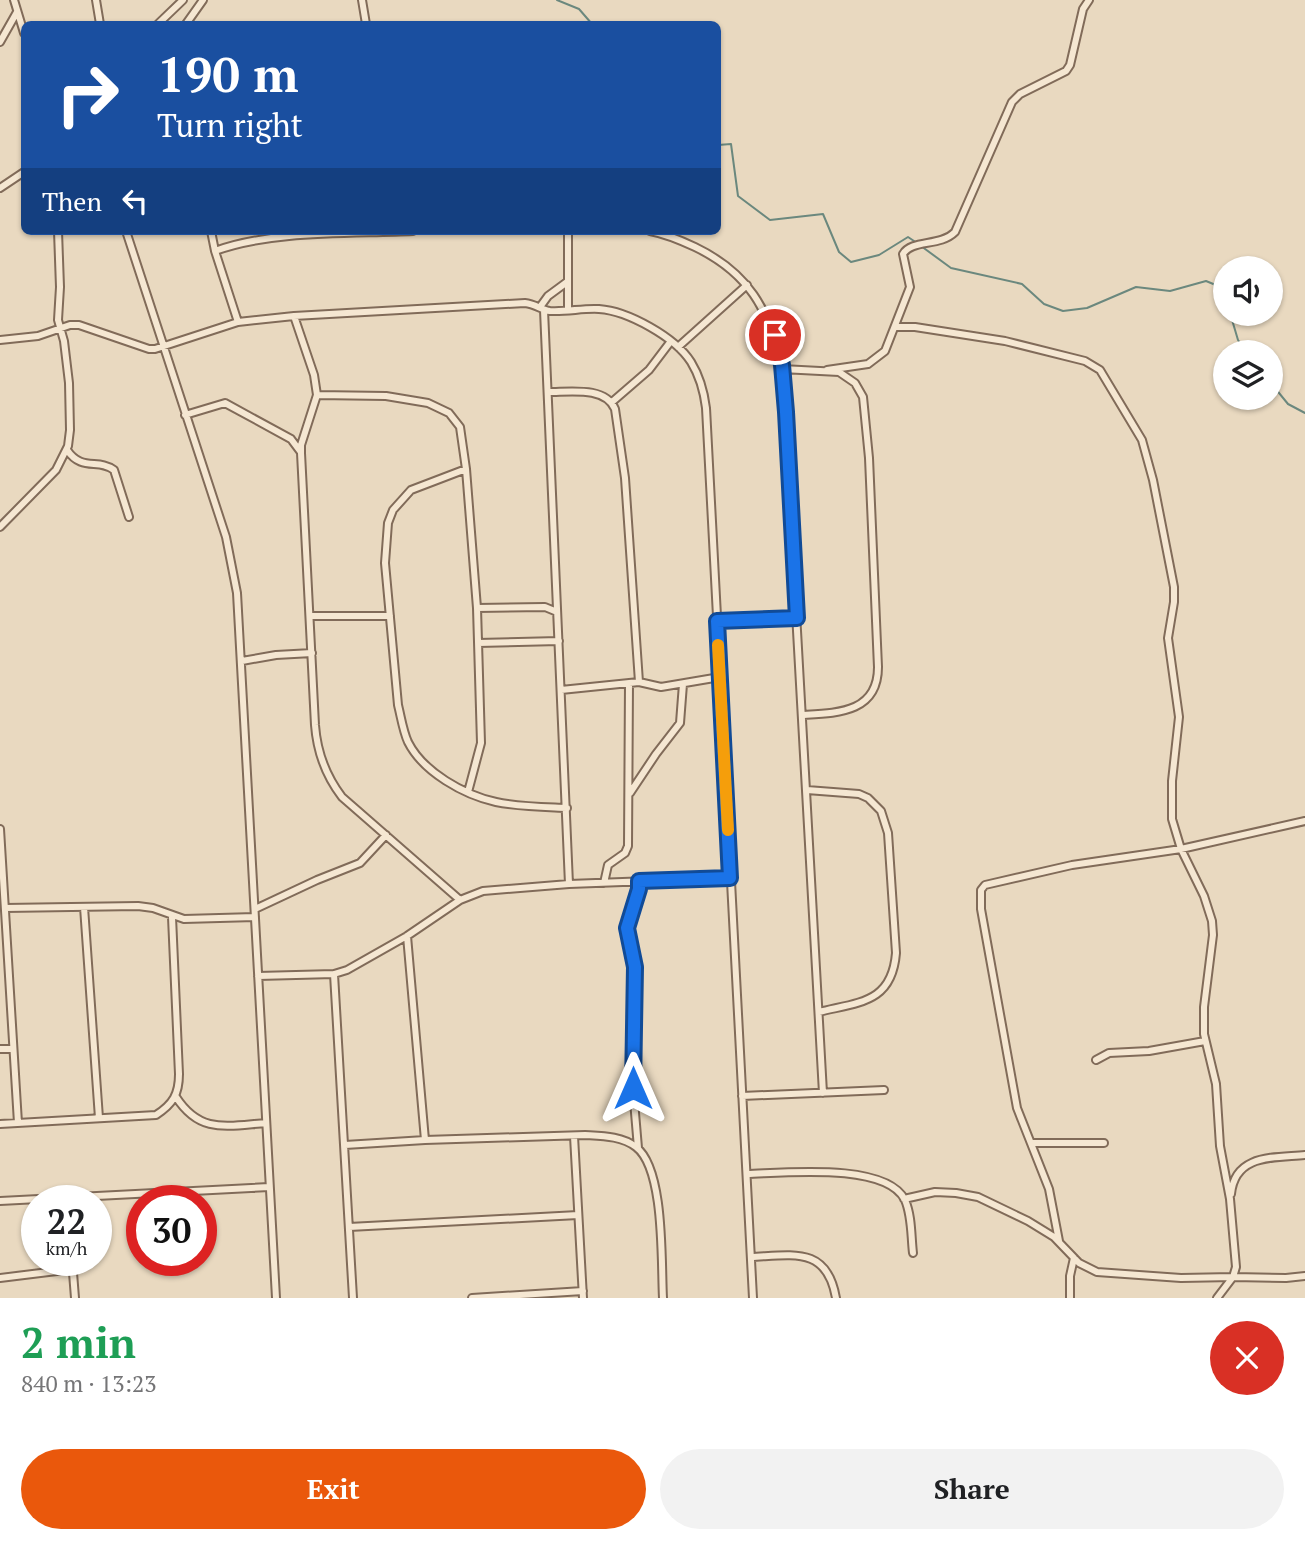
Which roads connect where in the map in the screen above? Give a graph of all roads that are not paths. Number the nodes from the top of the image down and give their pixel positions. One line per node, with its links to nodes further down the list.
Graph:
1 (14, 0): 7 (street)
2 (96, 0): 8 (street)
3 (183, 0): 9 (street)
4 (203, 0): 10 (street)
5 (362, 0): 11 (street)
6 (1089, 0): 29 (street)
7 (17, 12): 12 (street); 13 (street)
8 (100, 21)
9 (161, 21)
10 (188, 21)
11 (366, 21)
12 (21, 24)
13 (0, 41)
14 (21, 174): 15 (street)
15 (0, 188)
16 (58, 235): 30 (street)
17 (127, 235): 34 (street)
18 (212, 235): 22 (street)
19 (339, 235): 22 (street)
20 (568, 235): 23 (street)
21 (666, 235): 24 (street)
22 (215, 251): 28 (street)
23 (567, 282): 25 (street); 26 (street)
24 (747, 285): 33 (street); 35 (street)
25 (542, 308): 26 (street); 27 (street); 37 (street)
26 (568, 310): 32 (street)
27 (294, 316): 28 (street); 38 (street)
28 (238, 322): 34 (street)
29 (895, 327): 36 (street); 69 (street)
30 (60, 329): 31 (street); 34 (street); 41 (street)
31 (0, 340)
32 (671, 341): 33 (street); 39 (street)
33 (678, 347): 51 (street)
34 (163, 348): 40 (street)
35 (782, 369): 36 (street); 50 (street)
36 (827, 370): 61 (street)
37 (548, 392): 39 (street); 47 (street)
38 (317, 395): 42 (street); 43 (street)
39 (612, 402): 57 (street)
40 (184, 415): 42 (street); 55 (street)
41 (67, 450): 44 (street); 45 (street)
42 (301, 453): 48 (street)
43 (466, 469): 46 (street); 49 (street)
44 (129, 517)
45 (0, 527)
46 (477, 608): 47 (street); 53 (street)
47 (557, 612): 52 (street)
48 (310, 616): 49 (street); 54 (street)
49 (390, 616): 63 (street)
50 (797, 618): 51 (street); 61 (street)
51 (717, 621): 56 (street)
52 (559, 641): 53 (street); 60 (street)
53 (478, 643): 63 (street)
54 (312, 653): 55 (street); 68 (street)
55 (242, 661): 77 (street)
56 (720, 677): 59 (street); 70 (street)
57 (639, 682): 58 (street); 59 (street)
58 (629, 683): 60 (street); 64 (street)
59 (683, 684): 64 (street)
60 (561, 690): 65 (street)
61 (802, 715): 62 (street)
62 (807, 790): 83 (street); 83 (street)
63 (468, 792): 65 (street)
64 (629, 794): 72 (street)
65 (567, 808): 73 (street)
66 (1305, 821): 69 (street)
67 (0, 829): 75 (street)
68 (386, 835): 74 (street); 77 (street)
69 (1181, 849): 84 (street); 98 (street)
70 (730, 878): 71 (street); 90 (street)
71 (639, 881): 72 (street); 101 (street)
72 (604, 883): 73 (street)
73 (569, 884): 74 (street)
74 (460, 900): 79 (street)
75 (5, 908): 76 (street); 80 (street)
76 (84, 908): 78 (street); 92 (street)
77 (255, 913): 78 (street); 82 (street)
78 (172, 917): 91 (street)
79 (407, 936): 81 (street); 97 (street)
80 (3, 940): 86 (street)
81 (334, 974): 82 (street); 100 (street)
82 (258, 976): 94 (street)
83 (819, 1012): 89 (street)
84 (1205, 1041): 87 (street); 107 (street)
85 (0, 1049): 86 (street)
86 (13, 1049): 93 (street)
87 (1096, 1060)
88 (884, 1090): 89 (street)
89 (823, 1093): 90 (street)
90 (743, 1096): 103 (street)
91 (176, 1097): 92 (street); 94 (street)
92 (99, 1118): 93 (street)
93 (18, 1123): 95 (street)
94 (266, 1123): 104 (street)
95 (0, 1124)
96 (575, 1136): 97 (street); 101 (street); 110 (street)
97 (425, 1140): 100 (street)
98 (1031, 1143): 99 (street); 112 (street)
99 (1104, 1143)
100 (345, 1145): 111 (street)
101 (638, 1149): 127 (street)
102 (1305, 1155): 107 (street)
103 (747, 1174): 106 (street); 114 (street)
104 (270, 1186): 105 (street); 124 (street)
105 (112, 1196)
106 (904, 1199): 112 (street); 113 (street)
107 (1230, 1199): 119 (street)
108 (0, 1200): 109 (street)
109 (21, 1200)
110 (578, 1215): 111 (street); 121 (street)
111 (349, 1227): 125 (street)
112 (1059, 1241): 115 (street)
113 (912, 1253)
114 (751, 1257): 128 (street); 129 (street)
115 (1074, 1258): 119 (street); 130 (street)
116 (21, 1275): 120 (street)
117 (73, 1276): 123 (street)
118 (1305, 1276): 119 (street)
119 (1233, 1277): 131 (street)
120 (0, 1278)
121 (583, 1295): 122 (street)
122 (506, 1297): 126 (street)
123 (75, 1298)
124 (276, 1298)
125 (354, 1298)
126 (472, 1298)
127 (663, 1298)
128 (753, 1298)
129 (836, 1298)
130 (1070, 1298)
131 (1217, 1298)

